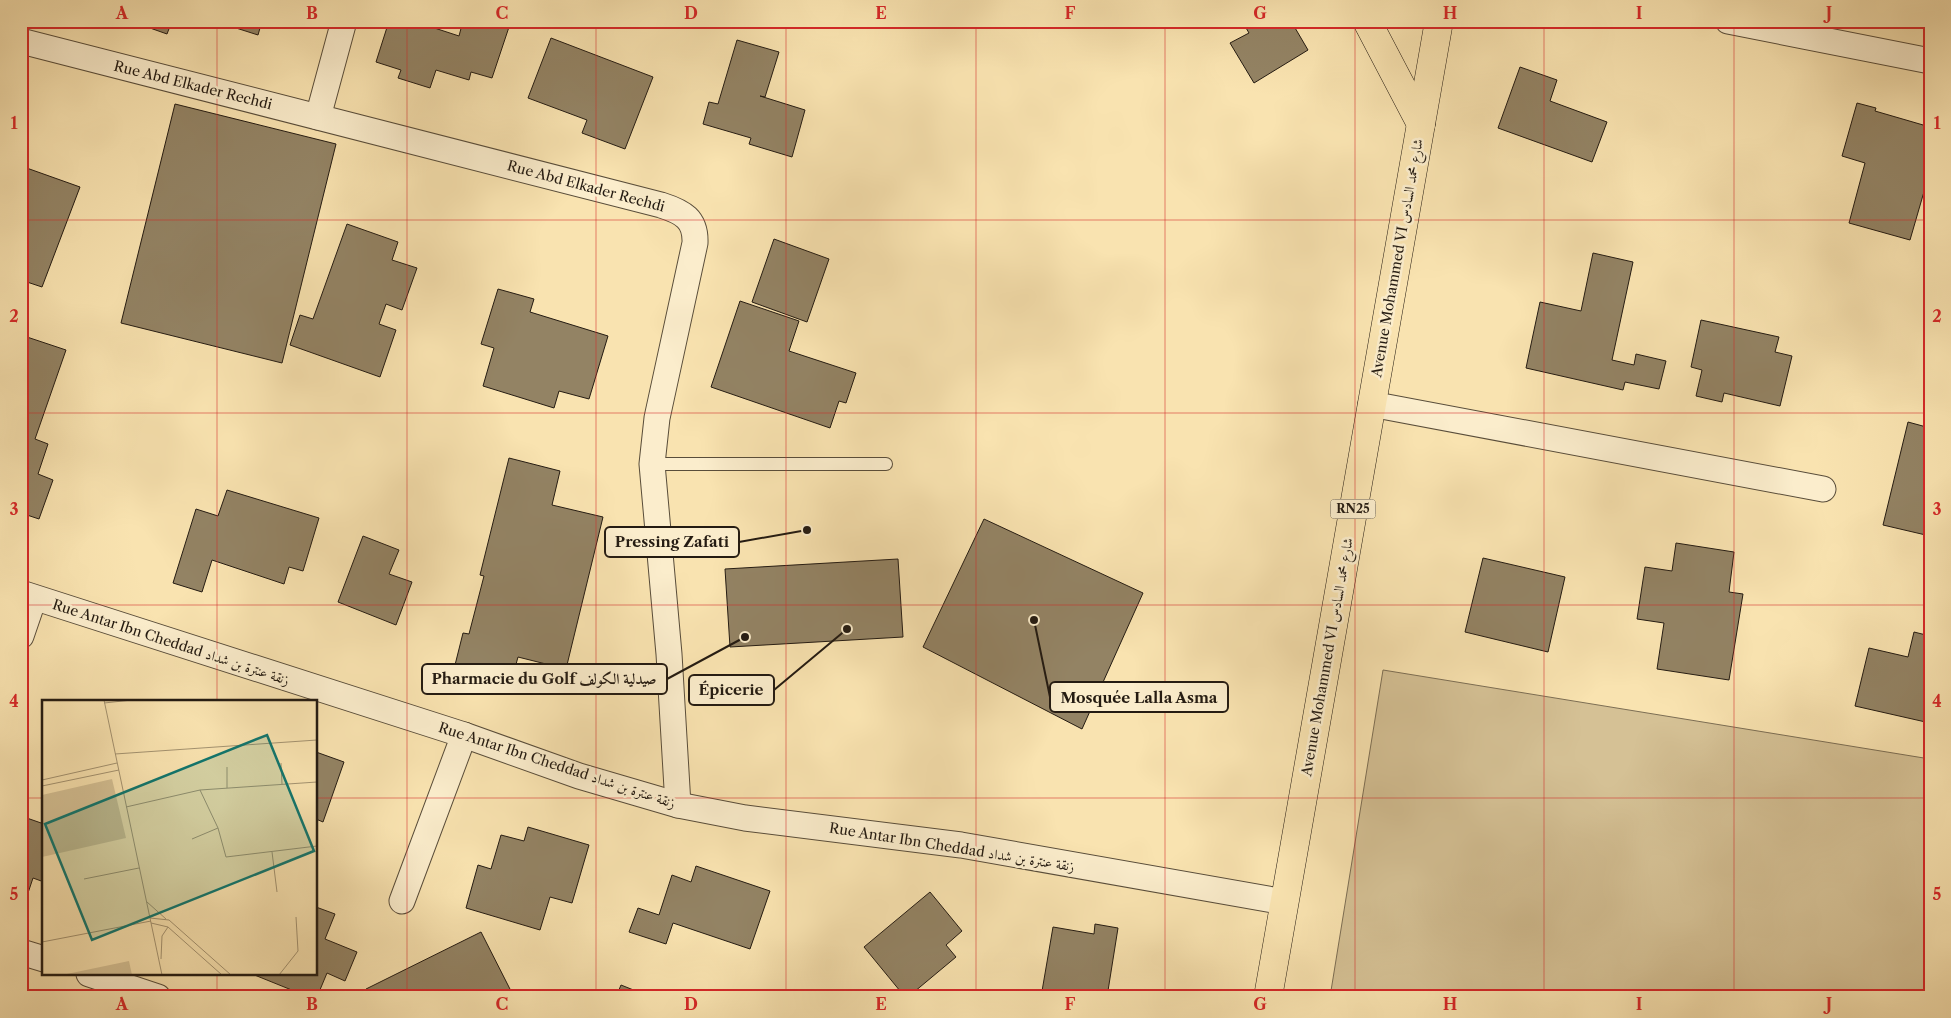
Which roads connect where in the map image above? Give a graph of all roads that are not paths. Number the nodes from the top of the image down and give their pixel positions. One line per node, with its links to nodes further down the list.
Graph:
1 (344, 21): 7 (street)
2 (1367, 21): 8 (main road)
3 (1439, 21): 8 (main road, Avenue Mohammed VI شارع محمد السادس / RN25)
4 (1728, 21): 6 (street)
5 (21, 41): 7 (street, Rue Abd Elkader Rechdi)
6 (1930, 61)
7 (318, 117): 10 (street, Rue Abd Elkader Rechdi)
8 (1421, 124): 9 (main road, Avenue Mohammed VI شارع محمد السادس / RN25)
9 (1371, 404): 12 (street); 18 (main road, Avenue Mohammed VI شارع محمد السادس / RN25)
10 (652, 464): 11 (lane); 16 (street, Rue Abd Elkader Rechdi)
11 (886, 464)
12 (1823, 489)
13 (28, 596): 14 (street); 15 (street, Rue Antar Ibn Cheddad زنقة عنترة بن شداد)
14 (21, 636)
15 (464, 736): 16 (street, Rue Antar Ibn Cheddad زنقة عنترة بن شداد); 17 (street)
16 (678, 805): 18 (street, Rue Antar Ibn Cheddad زنقة عنترة بن شداد)
17 (402, 902)
18 (1285, 902): 23 (main road, Avenue Mohammed VI شارع محمد السادس / RN25)
19 (21, 952): 20 (street)
20 (42, 958)
21 (95, 976): 22 (street)
22 (158, 997)
23 (1268, 997)

